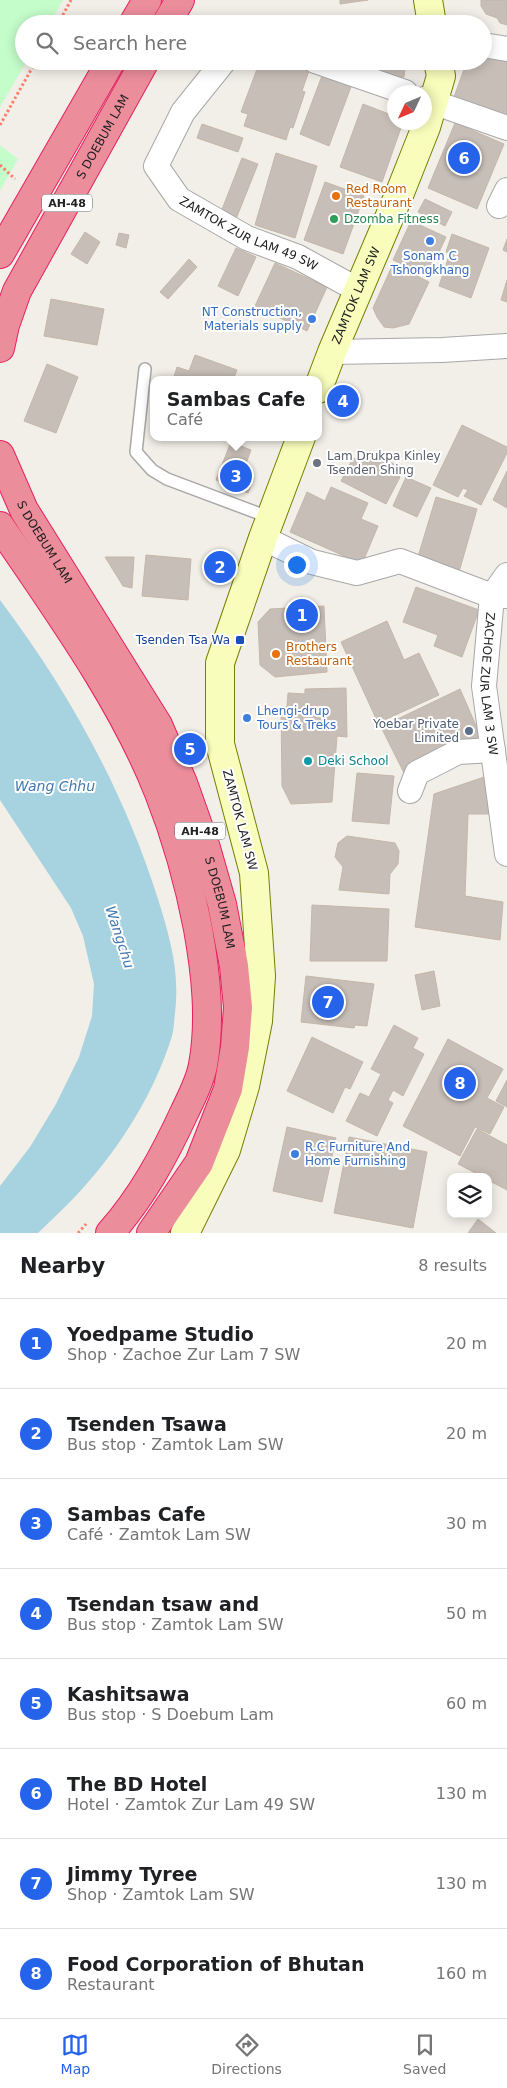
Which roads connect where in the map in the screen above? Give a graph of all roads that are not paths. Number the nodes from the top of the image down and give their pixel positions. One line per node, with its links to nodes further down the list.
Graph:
1 (147, 0): 4 (highway)
2 (180, 0): 5 (highway)
3 (428, 0): 6 (street)
4 (138, 15)
5 (171, 15)
6 (430, 15)
7 (492, 46): 8 (street)
8 (507, 48)
9 (106, 70): 19 (highway, AH-48)
10 (140, 70): 22 (highway, S DOEBUM LAM / AH-48)
11 (217, 70): 20 (street, ZAMTOK ZUR LAM 49 SW)
12 (341, 70): 14 (street)
13 (440, 70): 15 (street, ZAMTOK LAM SW)
14 (387, 86)
15 (432, 95)
16 (432, 102): 17 (street)
17 (507, 128)
18 (420, 130): 20 (street, ZAMTOK LAM SW)
19 (0, 254)
20 (358, 290): 23 (street, ZAMTOK LAM SW)
21 (507, 346): 23 (street)
22 (0, 348)
23 (332, 352): 25 (street, ZAMTOK LAM SW)
24 (145, 370): 29 (lane)
25 (322, 378)
26 (300, 441): 29 (street, ZAMTOK LAM SW)
27 (0, 455): 36 (highway, S DOEBUM LAM / AH-48)
28 (0, 526): 35 (highway, AH-48)
29 (267, 528): 31 (street); 37 (street, ZAMTOK LAM SW)
30 (507, 575): 31 (street, ZACHOE ZUR LAM 3 SW)
31 (500, 596): 32 (street, ZACHOE ZUR LAM 3 SW)
32 (493, 750): 33 (street); 34 (street, ZACHOE ZUR LAM 3 SW)
33 (410, 791)
34 (507, 854)
35 (100, 1227)
36 (151, 1233)
37 (185, 1233)

